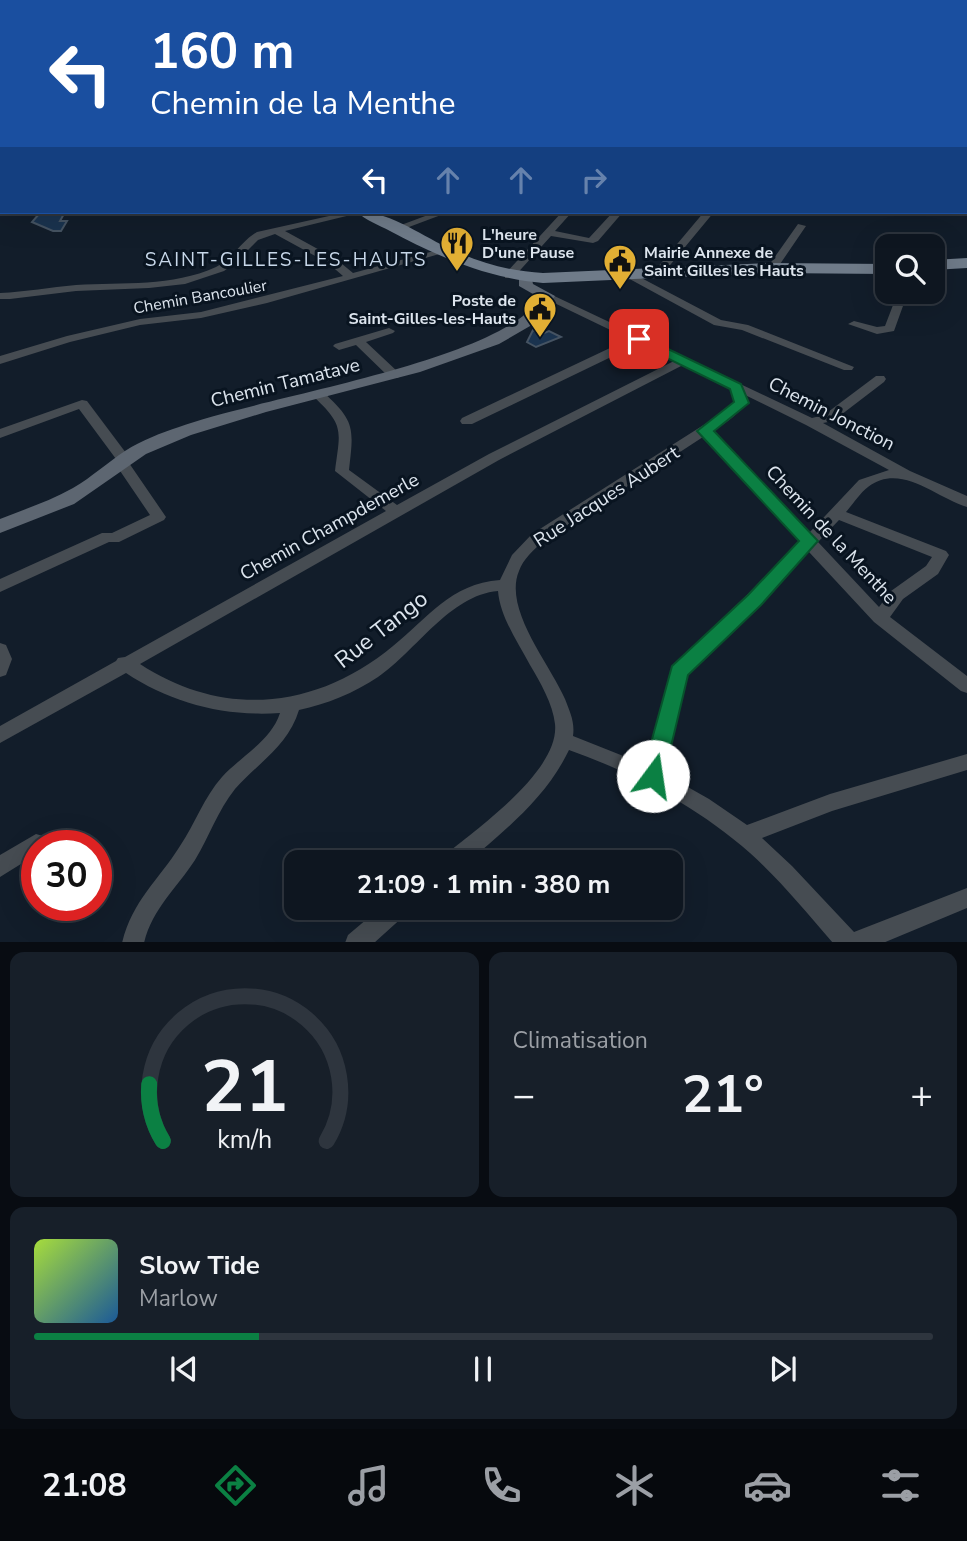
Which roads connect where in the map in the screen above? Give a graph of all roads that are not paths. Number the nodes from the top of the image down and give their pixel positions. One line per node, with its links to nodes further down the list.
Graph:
1 (349, 214): 9 (street)
2 (368, 214): 8 (main road)
3 (438, 214): 8 (street)
4 (565, 214): 10 (street)
5 (616, 214): 10 (street)
6 (707, 214): 17 (street)
7 (801, 226): 14 (street)
8 (398, 228): 11 (main road)
9 (275, 230): 19 (street); 20 (street)
10 (548, 233): 16 (street)
11 (446, 251): 16 (main road); 19 (street, Chemin Bancoulier)
12 (967, 263): 13 (main road)
13 (945, 264)
14 (772, 268): 15 (main road); 17 (main road)
15 (875, 269)
16 (524, 271): 18 (main road); 21 (street)
17 (662, 273): 18 (main road)
18 (630, 275): 30 (street)
19 (351, 277): 28 (street, Chemin Bancoulier)
20 (0, 296)
21 (548, 296): 25 (street, Chemin Jonction); 31 (street, Chemin Tamatave)
22 (899, 304): 23 (street)
23 (854, 324)
24 (389, 331): 26 (street)
25 (639, 339): 29 (street, Chemin Jonction); 35 (street)
26 (358, 341): 27 (street); 31 (street)
27 (339, 346)
28 (0, 360)
29 (683, 361): 33 (street, Chemin Jonction); 42 (street, Chemin Champdemerle)
30 (848, 367)
31 (394, 375): 34 (street, Chemin Tamatave)
32 (880, 379): 36 (street)
33 (736, 387): 36 (street, Chemin Jonction); 37 (street, Rue Jacques Aubert)
34 (318, 394): 39 (street, Chemin Tamatave); 42 (street)
35 (467, 421)
36 (811, 422): 40 (street, Chemin Jonction)
37 (705, 431): 45 (street, Chemin de la Menthe); 46 (street, Rue Jacques Aubert)
38 (0, 434): 39 (street)
39 (123, 461): 44 (street, Chemin Tamatave); 47 (street)
40 (909, 475): 41 (street, Chemin Jonction); 43 (street)
41 (967, 502)
42 (395, 511): 50 (street, Chemin Champdemerle)
43 (835, 513): 45 (street); 48 (street)
44 (0, 526)
45 (809, 541): 48 (street, Chemin de la Menthe); 57 (street)
46 (505, 585): 53 (street, Rue Tango); 55 (street)
47 (0, 586)
48 (880, 618): 52 (street, Chemin de la Menthe)
49 (0, 650): 51 (street)
50 (124, 663): 53 (street, Rue Tango); 54 (street, Chemin Champdemerle)
51 (0, 670)
52 (967, 686)
53 (291, 707): 64 (street)
54 (2, 729)
55 (564, 740): 57 (street); 59 (street)
56 (967, 762): 58 (street)
57 (653, 776): 58 (street)
58 (744, 835): 66 (street)
59 (466, 850)
60 (21, 853): 61 (street)
61 (0, 867)
62 (967, 898): 67 (street)
63 (383, 920): 65 (street)
64 (133, 942)
65 (357, 942)
66 (850, 942)
67 (854, 942)

